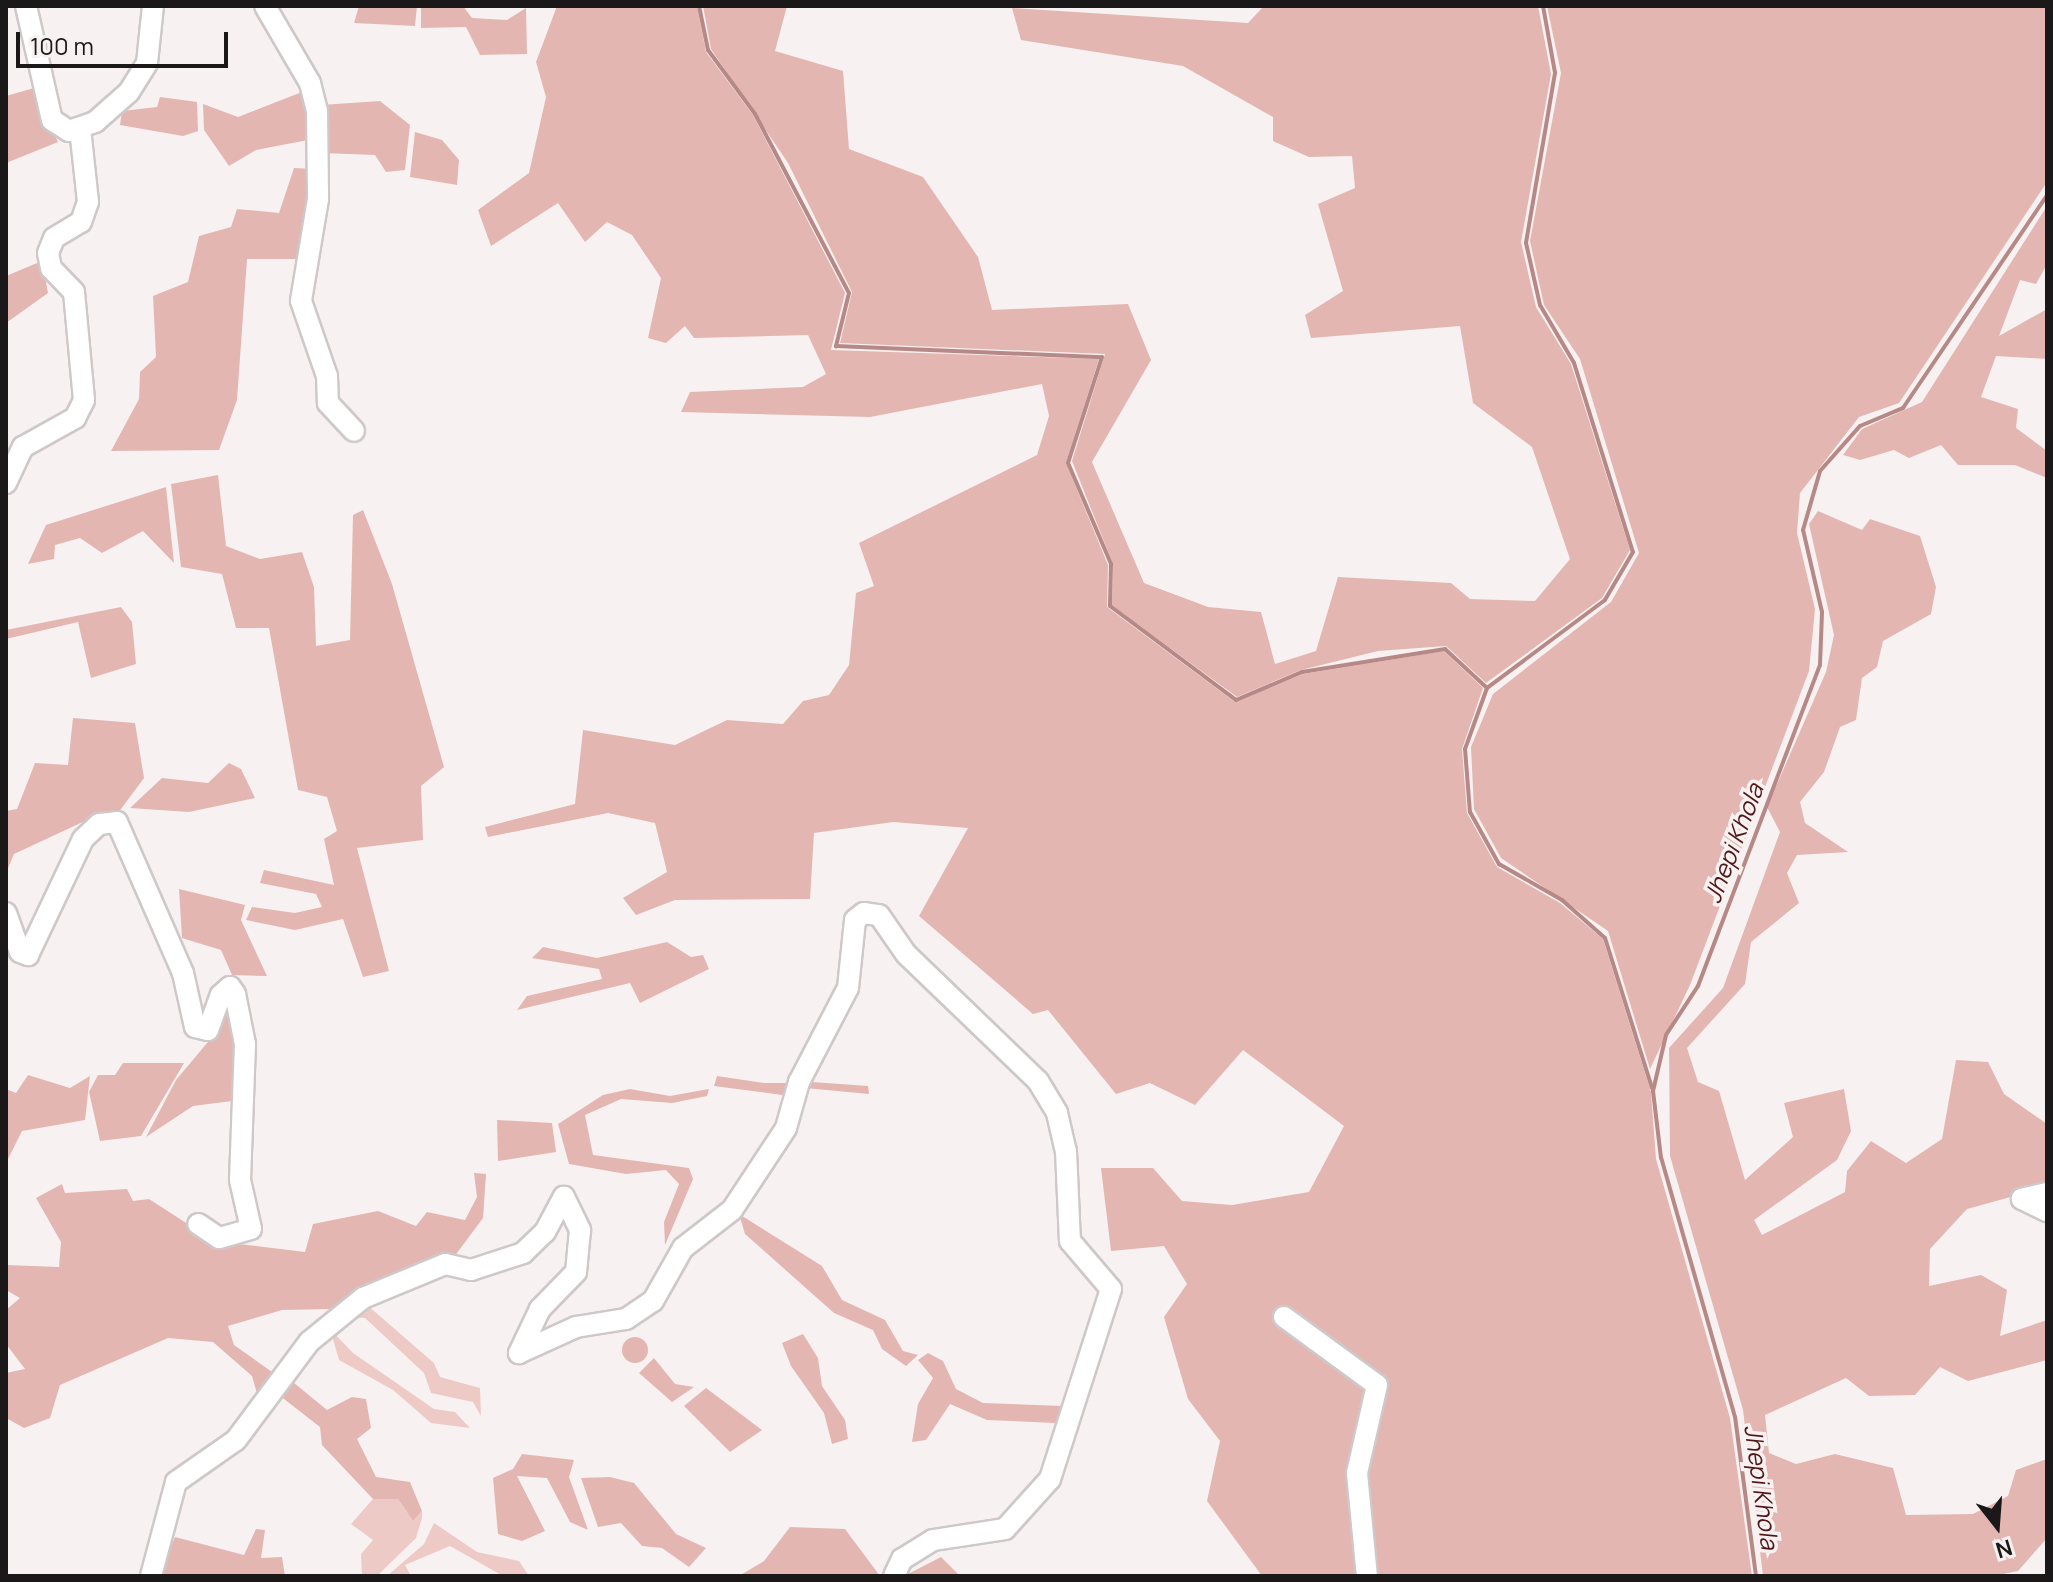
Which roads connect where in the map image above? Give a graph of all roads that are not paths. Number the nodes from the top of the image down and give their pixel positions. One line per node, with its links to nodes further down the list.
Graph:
1 (26, 6): 4 (street)
2 (153, 6): 4 (street)
3 (265, 6): 5 (street)
4 (80, 128): 6 (street)
5 (354, 431)
6 (6, 483)
7 (6, 913): 10 (street)
8 (2047, 1193): 9 (street)
9 (2047, 1211)
10 (198, 1224)
11 (1284, 1317): 14 (street)
12 (151, 1576): 13 (street)
13 (894, 1576)
14 (1367, 1576)

